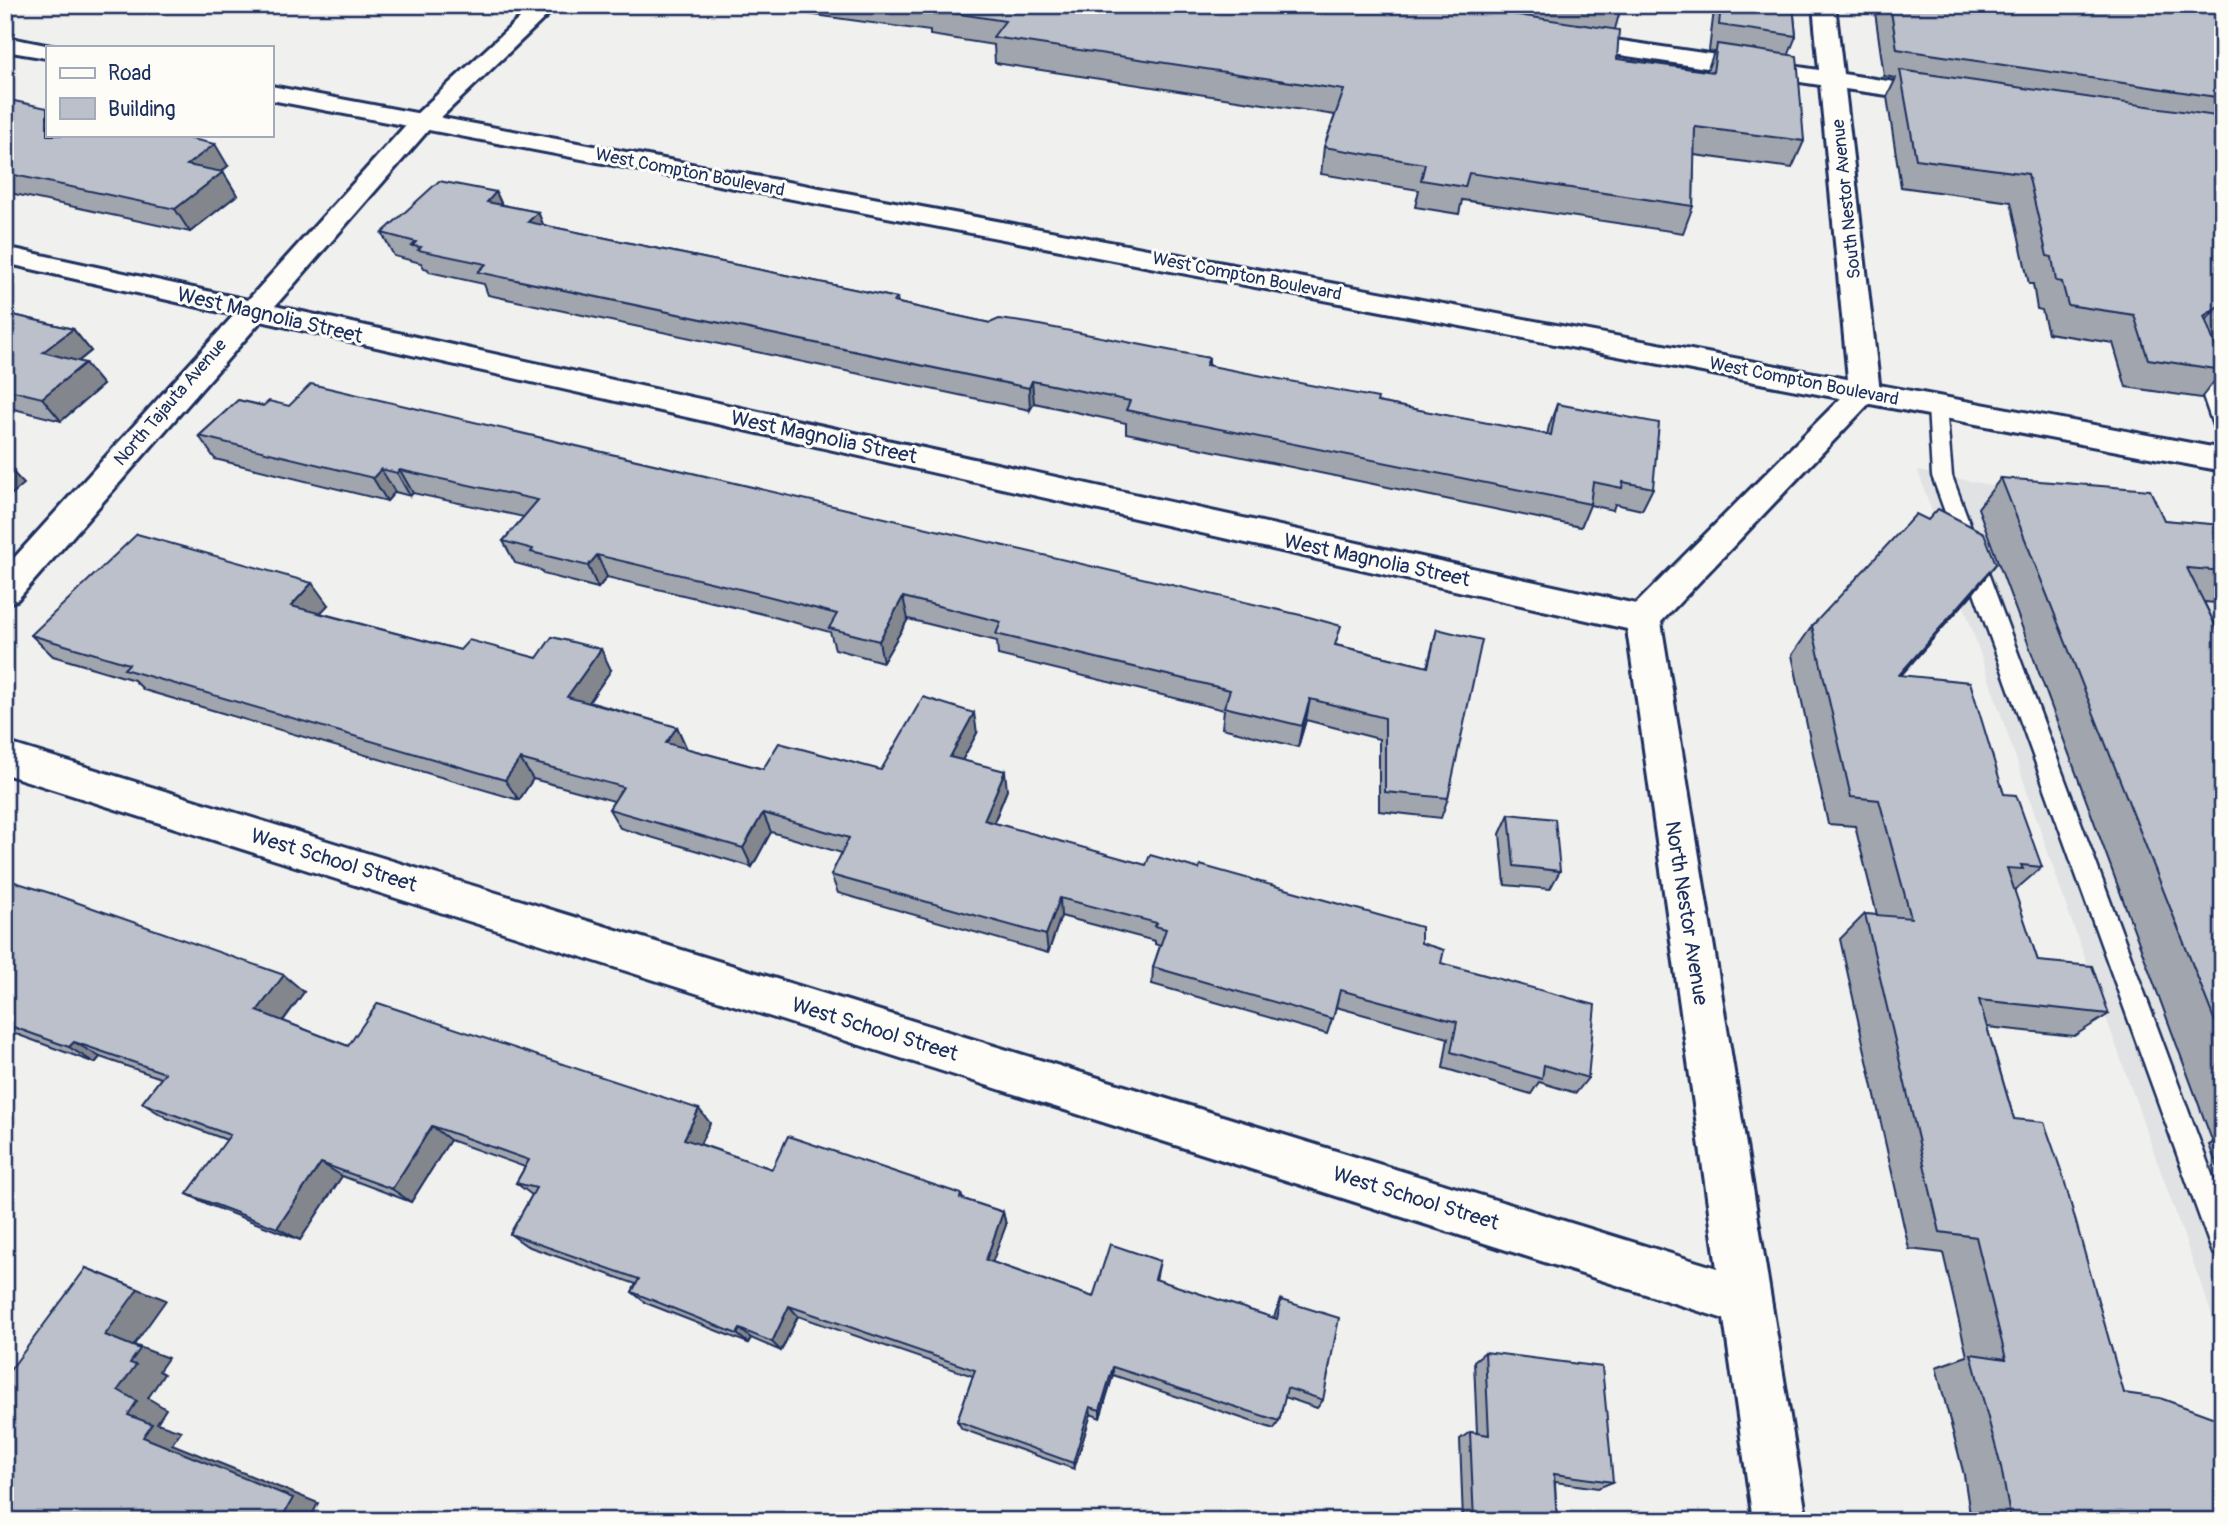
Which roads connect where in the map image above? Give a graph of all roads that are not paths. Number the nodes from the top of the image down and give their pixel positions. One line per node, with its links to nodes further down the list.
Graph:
1 (547, 5): 9 (street, North Tajauta Avenue)
2 (1824, 5): 6 (street, South Nestor Avenue)
3 (1544, 36): 6 (street)
4 (5, 44): 5 (street)
5 (46, 51)
6 (1834, 80): 8 (street); 13 (street, South Nestor Avenue)
7 (273, 93): 9 (street, West Compton Boulevard)
8 (1968, 99)
9 (422, 122): 11 (street, North Tajauta Avenue); 13 (street, West Compton Boulevard)
10 (5, 255): 11 (street, West Magnolia Street)
11 (250, 311): 17 (street, North Tajauta Avenue); 18 (street, West Magnolia Street)
12 (2193, 343): 15 (lane)
13 (1865, 392): 14 (street, West Compton Boulevard); 18 (street)
14 (1937, 406): 16 (street, West Compton Boulevard); 20 (lane)
15 (2223, 428)
16 (2223, 460)
17 (5, 591)
18 (1643, 619): 21 (street, North Nestor Avenue)
19 (5, 758): 21 (street, West School Street)
20 (2223, 1243)
21 (1745, 1301): 22 (street, North Nestor Avenue)
22 (1780, 1521)

